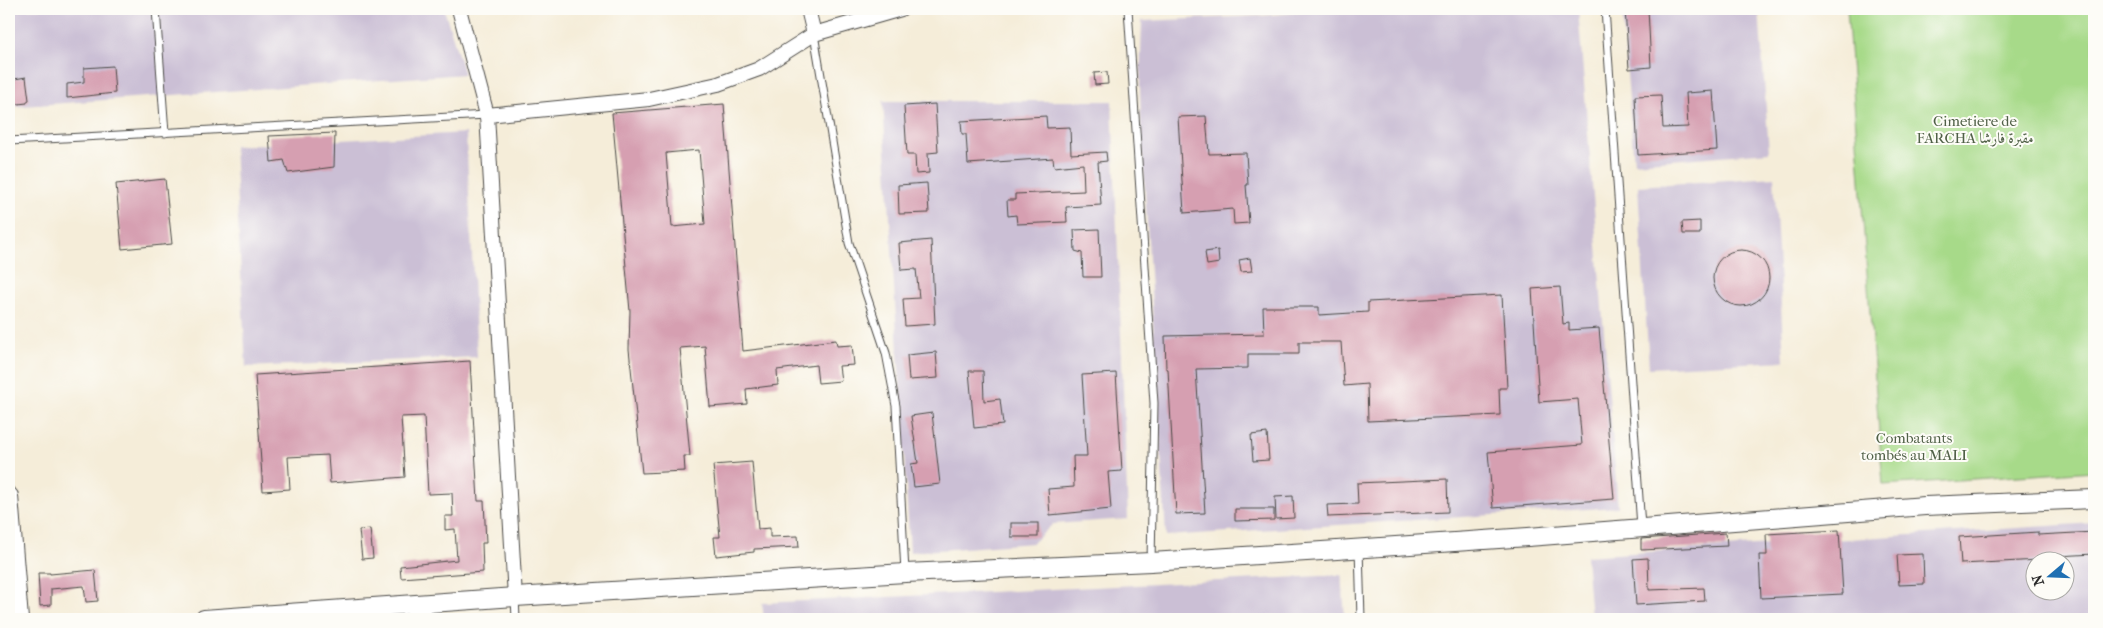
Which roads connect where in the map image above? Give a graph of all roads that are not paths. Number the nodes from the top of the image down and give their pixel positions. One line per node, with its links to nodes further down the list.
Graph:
1 (156, 9): 9 (lane)
2 (459, 9): 8 (street)
3 (808, 9): 7 (street)
4 (901, 9): 7 (street)
5 (1128, 9): 15 (lane)
6 (1605, 9): 13 (lane)
7 (814, 34): 8 (street); 16 (lane)
8 (487, 115): 9 (lane); 17 (street)
9 (165, 133): 10 (lane)
10 (9, 141)
11 (9, 496): 18 (street)
12 (2094, 500): 13 (street)
13 (1641, 528): 14 (street)
14 (1358, 548): 15 (street); 21 (lane)
15 (1151, 562): 16 (street)
16 (905, 573): 17 (street)
17 (515, 597): 19 (street); 20 (lane)
18 (19, 619)
19 (204, 619)
20 (516, 619)
21 (1361, 619)

